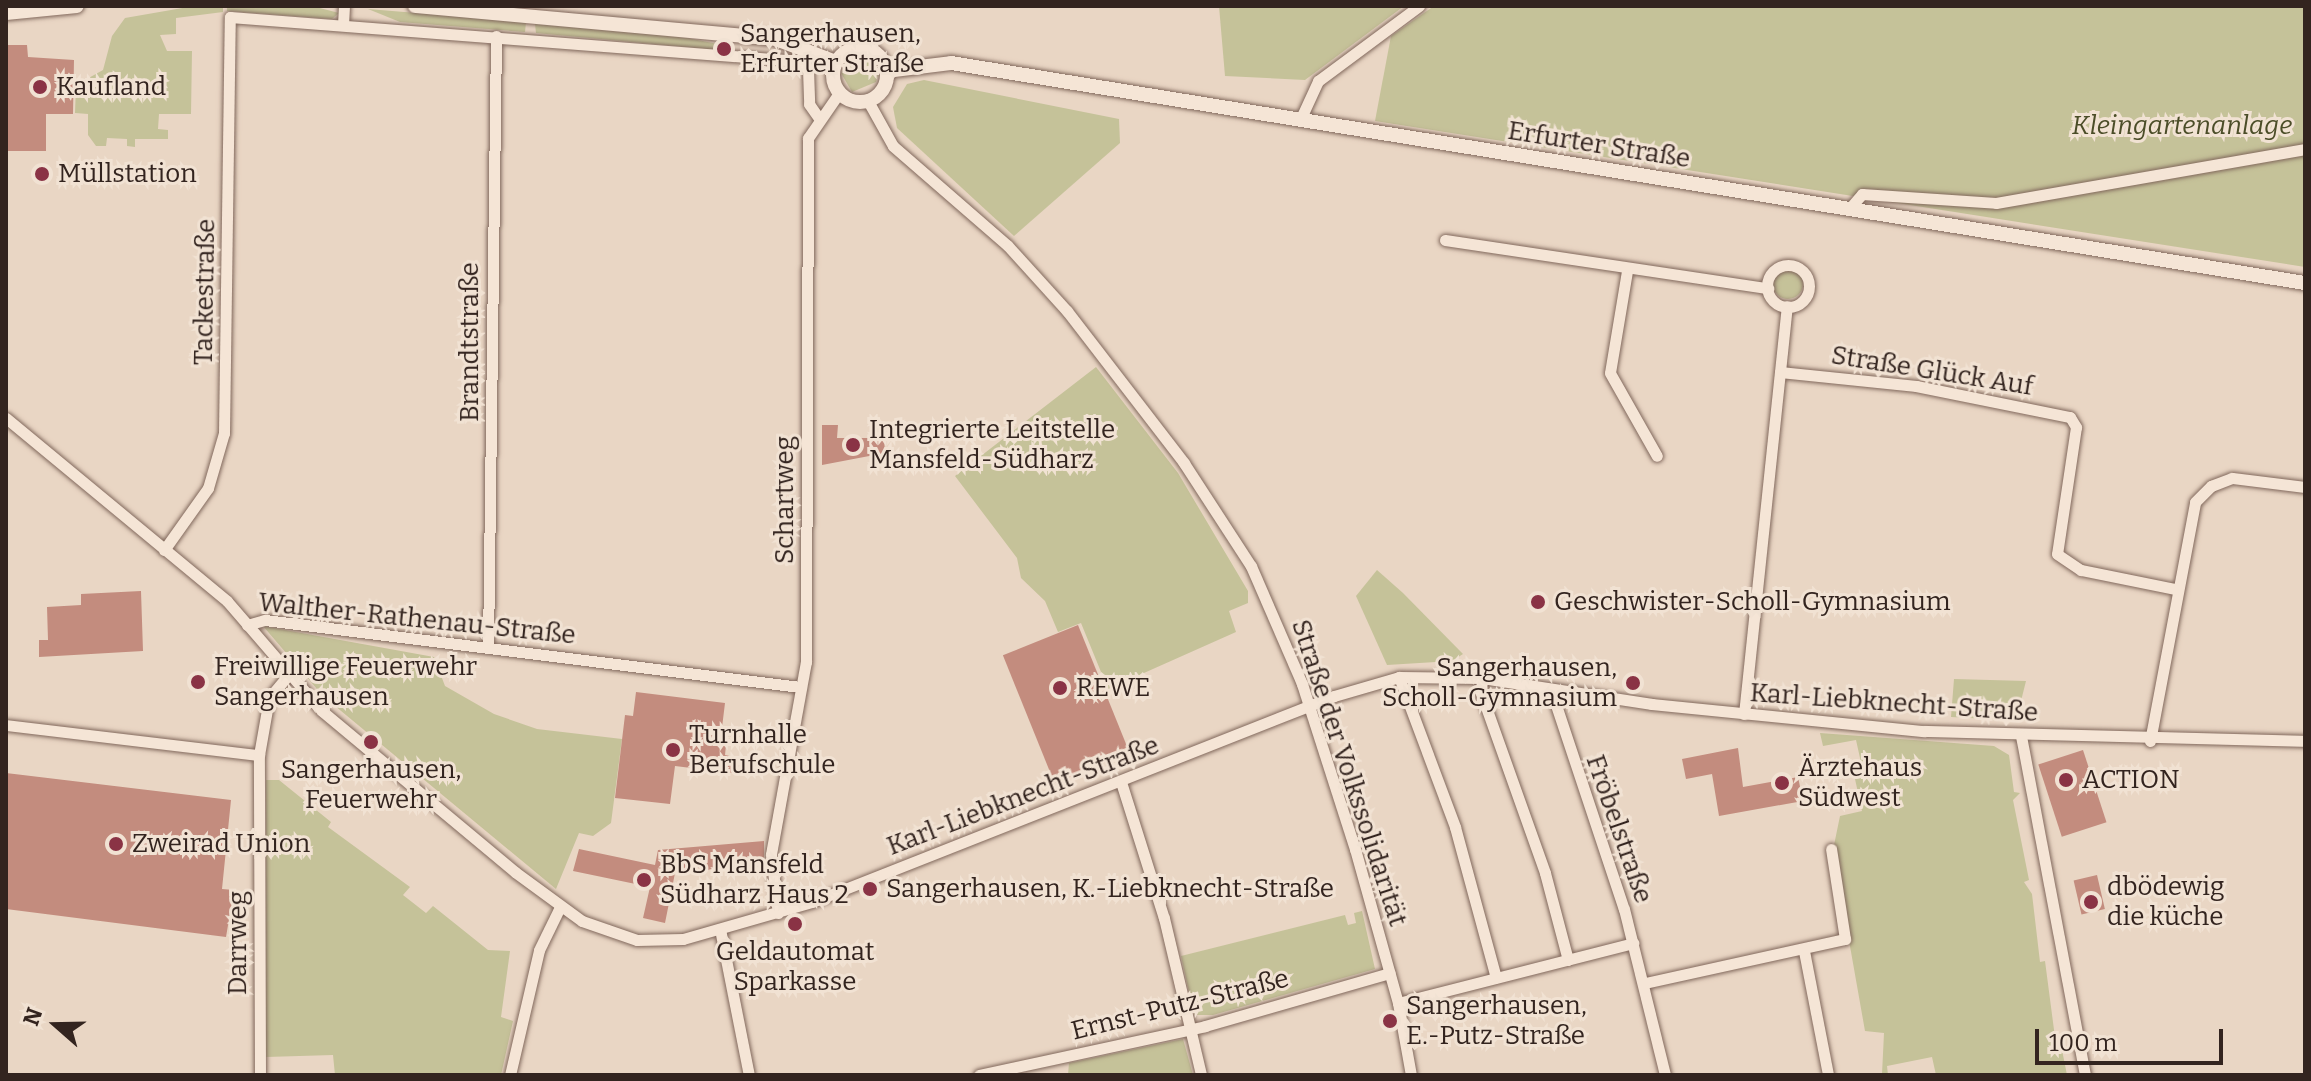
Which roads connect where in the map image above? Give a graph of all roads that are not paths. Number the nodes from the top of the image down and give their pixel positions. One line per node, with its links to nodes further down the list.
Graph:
1 (77, 6): 6 (main road)
2 (344, 6): 7 (street)
3 (415, 6): 5 (main road)
4 (1419, 6): 14 (street)
5 (549, 12): 9 (main road)
6 (6, 13)
7 (343, 25): 8 (street); 26 (street, Tackestraße)
8 (496, 36): 13 (street); 29 (street, Brandtstraße)
9 (836, 62): 10 (main road); 11 (main road)
10 (886, 71): 12 (main road); 14 (main road, Erfurter Straße)
11 (839, 93): 12 (main road); 13 (street, Schartweg)
12 (868, 101): 35 (street, Straße der Volkssolidarität)
13 (818, 117): 33 (street, Schartweg)
14 (1301, 118): 16 (main road, Erfurter Straße)
15 (2305, 149): 16 (street)
16 (1849, 209): 19 (main road, Erfurter Straße)
17 (1445, 240): 18 (street)
18 (1627, 271): 20 (street); 24 (street)
19 (2305, 283)
20 (1768, 288): 21 (street); 21 (street)
21 (1787, 306): 22 (street)
22 (1780, 372): 27 (street, Straße Glück Auf); 36 (street)
23 (6, 418): 26 (street, Walther-Rathenau-Straße)
24 (1657, 456)
25 (2305, 487): 27 (street)
26 (164, 550): 28 (street, Walther-Rathenau-Straße)
27 (2175, 589): 39 (street)
28 (247, 625): 29 (street, Walther-Rathenau-Straße); 30 (street, Karl-Liebknecht-Straße)
29 (488, 648): 33 (street, Walther-Rathenau-Straße)
30 (288, 675): 41 (street, Darrweg); 44 (street, Karl-Liebknecht-Straße)
31 (1399, 677): 32 (street, Karl-Liebknecht-Straße); 35 (street, Karl-Liebknecht-Straße); 51 (street)
32 (1482, 678): 34 (street, Karl-Liebknecht-Straße); 49 (street)
33 (800, 687): 45 (street, Schartweg)
34 (1551, 690): 36 (street, Karl-Liebknecht-Straße); 47 (street, Fröbelstraße)
35 (1310, 706): 42 (street, Karl-Liebknecht-Straße); 50 (street, Straße der Volkssolidarität)
36 (1744, 714): 38 (street, Karl-Liebknecht-Straße)
37 (6, 725): 41 (street)
38 (2021, 736): 39 (street, Karl-Liebknecht-Straße); 63 (street)
39 (2150, 741): 40 (street, Karl-Liebknecht-Straße)
40 (2305, 741)
41 (259, 755): 55 (street, Darrweg)
42 (1121, 782): 45 (street, Karl-Liebknecht-Straße); 54 (street)
43 (1831, 849): 48 (street)
44 (560, 907): 46 (street, Karl-Liebknecht-Straße); 56 (street)
45 (778, 913): 46 (street, Karl-Liebknecht-Straße)
46 (720, 929): 57 (street)
47 (1633, 943): 49 (street); 52 (street, Fröbelstraße)
48 (1804, 951): 52 (street); 62 (street)
49 (1568, 960): 51 (street)
50 (1390, 973): 53 (street, Straße der Volkssolidarität); 54 (street, Ernst-Putz-Straße)
51 (1496, 978): 53 (street)
52 (1645, 983): 61 (street, Fröbelstraße)
53 (1398, 1003): 60 (street, Straße der Volkssolidarität)
54 (1191, 1029): 58 (street, Ernst-Putz-Straße); 59 (street)
55 (260, 1075)
56 (510, 1075)
57 (749, 1075)
58 (979, 1075)
59 (1201, 1075)
60 (1411, 1075)
61 (1665, 1075)
62 (1828, 1075)
63 (2085, 1075)

